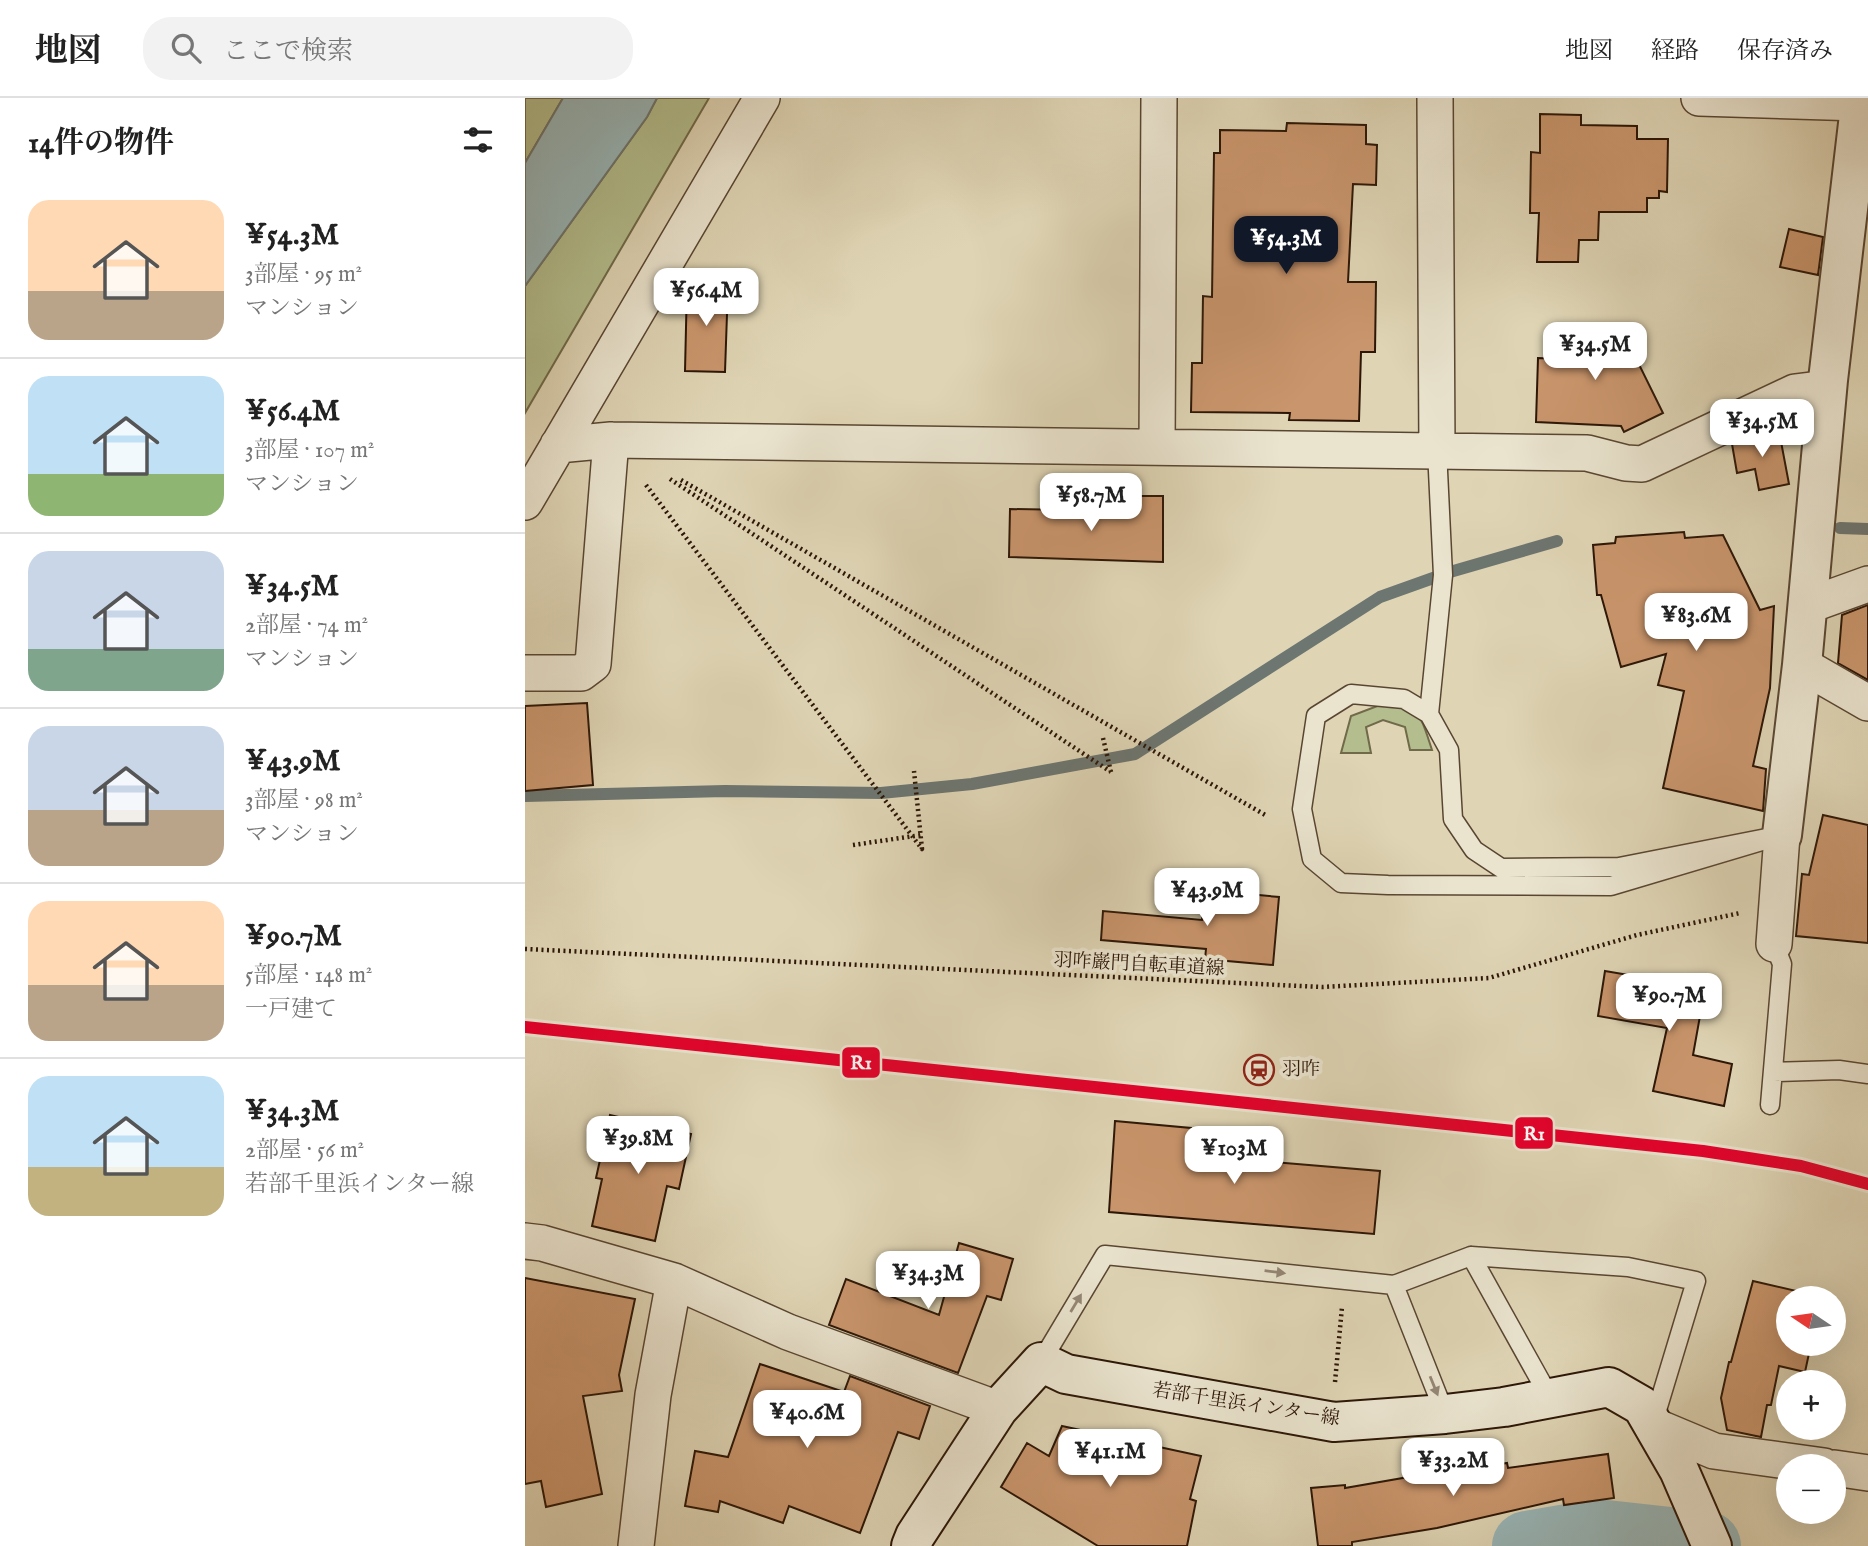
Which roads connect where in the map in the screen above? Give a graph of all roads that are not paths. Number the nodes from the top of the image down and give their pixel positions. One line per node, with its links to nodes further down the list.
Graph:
1 (762, 98): 8 (street)
2 (1159, 98): 9 (street)
3 (1436, 98): 10 (street)
4 (1699, 98): 5 (street)
5 (1863, 101): 6 (main road)
6 (1827, 394): 10 (street); 13 (main road)
7 (611, 440): 8 (street); 9 (street); 15 (street)
8 (558, 445): 11 (street)
9 (1157, 446): 10 (street)
10 (1437, 450): 17 (lane)
11 (525, 502)
12 (1868, 584): 13 (street)
13 (1807, 606): 14 (main road)
14 (1802, 665): 16 (street); 18 (main road)
15 (525, 673)
16 (1868, 703)
17 (1429, 714): 18 (lane); 18 (lane)
18 (1782, 835): 19 (street)
19 (1774, 944): 20 (lane)
20 (1774, 1072): 21 (lane); 22 (lane)
21 (1868, 1074)
22 (1770, 1105)
23 (525, 1241): 25 (street)
24 (1471, 1256): 26 (lane); 28 (lane); 31 (lane)
25 (674, 1281): 29 (street); 37 (street)
26 (1394, 1285): 27 (lane, one-way to 26); 30 (lane, one-way to 30)
27 (1041, 1362): 29 (main road); 30 (main road, 若部千里浜インター線)
28 (1550, 1398): 30 (main road, 若部千里浜インター線); 31 (main road, 若部千里浜インター線)
29 (998, 1409): 36 (main road)
30 (1445, 1415)
31 (1652, 1425): 32 (street); 35 (main road, 若部千里浜インター線)
32 (1776, 1459)
33 (1846, 1470): 34 (street)
34 (1868, 1473)
35 (1705, 1531)
36 (913, 1541)
37 (636, 1546)

